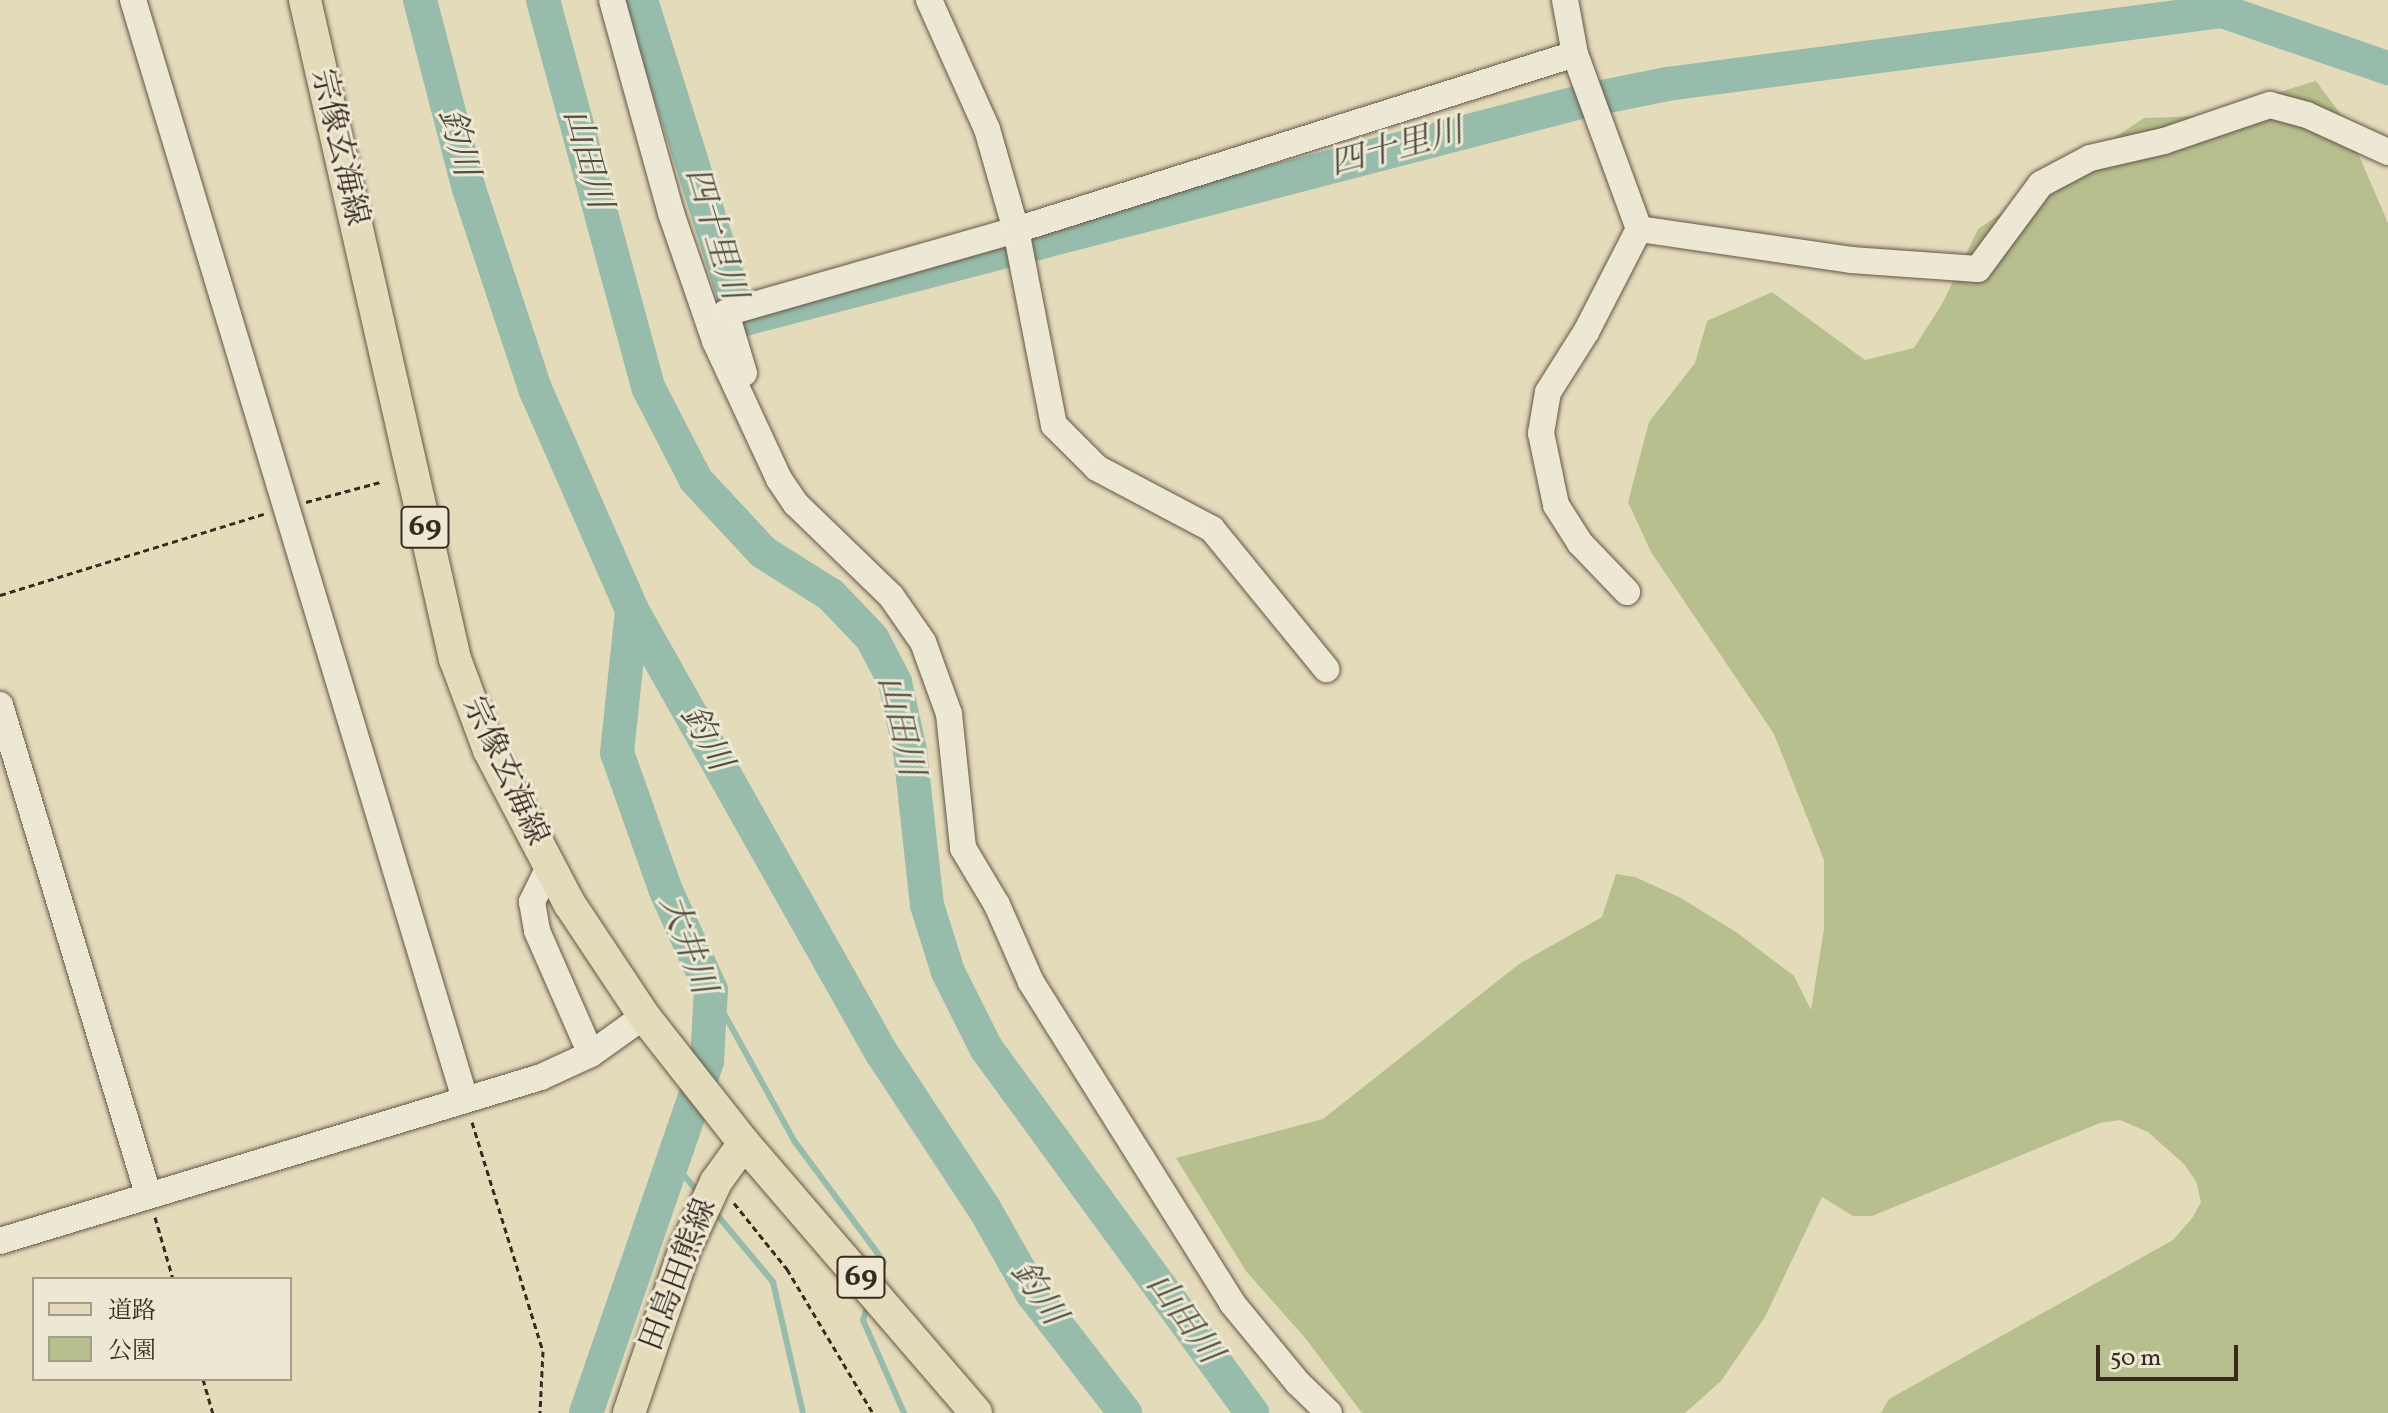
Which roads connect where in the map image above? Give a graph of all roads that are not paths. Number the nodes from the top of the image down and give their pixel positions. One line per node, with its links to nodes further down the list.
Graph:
1 (133, 0): 17 (street)
2 (305, 0): 14 (main road, 宗像玄海線 / 69)
3 (612, 0): 10 (street)
4 (929, 0): 9 (street)
5 (1565, 0): 6 (street)
6 (1575, 54): 8 (street); 9 (street)
7 (2388, 152): 8 (street)
8 (1639, 229): 11 (street)
9 (1016, 230): 10 (street); 12 (street)
10 (740, 392): 23 (street)
11 (1627, 592)
12 (1326, 669)
13 (0, 705): 19 (street)
14 (549, 867): 15 (main road, 宗像玄海線 / 69); 16 (street)
15 (644, 1016): 16 (street); 18 (main road, 宗像玄海線 / 69)
16 (591, 1054): 17 (street)
17 (465, 1099): 19 (street)
18 (744, 1143): 21 (main road, 田島田熊線); 22 (main road, 宗像玄海線 / 69)
19 (148, 1194): 20 (street)
20 (0, 1241)
21 (629, 1413)
22 (976, 1413)
23 (1329, 1413)

